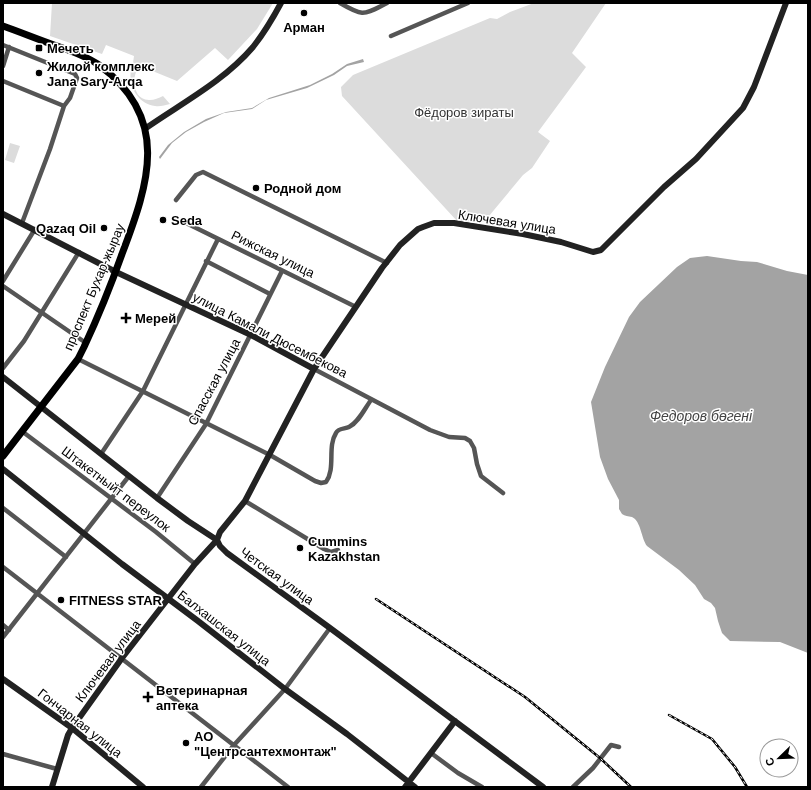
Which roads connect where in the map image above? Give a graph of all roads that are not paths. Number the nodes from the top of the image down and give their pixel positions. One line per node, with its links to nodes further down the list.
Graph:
1 (281, 3): 15 (street)
2 (340, 3): 3 (street)
3 (387, 3)
4 (453, 3): 7 (street)
5 (468, 3): 7 (street)
6 (786, 3): 24 (street, Ключевая улица)
7 (456, 8): 9 (street)
8 (3, 26): 15 (main road)
9 (390, 36)
10 (3, 45): 11 (street)
11 (9, 47): 12 (street); 14 (street)
12 (3, 66)
13 (3, 81): 14 (street)
14 (64, 106): 19 (street)
15 (146, 128): 26 (main road, проспект Бухар-жырау)
16 (176, 200): 24 (street)
17 (3, 214): 19 (street, улица Камали Дюсембекова)
18 (180, 220): 21 (street, Рижская улица)
19 (22, 223): 20 (street, улица Камали Дюсембекова)
20 (35, 229): 22 (street, улица Камали Дюсембекова); 27 (street)
21 (218, 239): 23 (street); 25 (street, Рижская улица)
22 (79, 252): 26 (street, улица Камали Дюсембекова); 32 (street)
23 (206, 261): 29 (street); 30 (street)
24 (387, 263): 31 (street, Ключевая улица)
25 (282, 271): 29 (street, Спасская улица); 31 (street, Рижская улица)
26 (116, 272): 30 (street, улица Камали Дюсембекова); 34 (main road, проспект Бухар-жырау)
27 (3, 281)
28 (3, 286): 32 (street)
29 (270, 294): 33 (street, Спасская улица)
30 (185, 303): 33 (street, улица Камали Дюсембекова); 39 (street)
31 (356, 307): 37 (street, Ключевая улица)
32 (42, 313): 34 (street); 36 (street)
33 (251, 335): 37 (street, улица Камали Дюсембекова); 42 (street, Спасская улица)
34 (86, 343): 35 (main road, проспект Бухар-жырау)
35 (78, 358): 39 (street); 41 (main road, проспект Бухар-жырау)
36 (3, 368)
37 (314, 369): 40 (street, улица Камали Дюсембекова); 46 (street, Ключевая улица)
38 (3, 377): 41 (street, Четская улица)
39 (143, 392): 42 (street); 44 (street)
40 (371, 400): 46 (street); 49 (street, улица Камали Дюсембекова)
41 (41, 406): 43 (main road, проспект Бухар-жырау); 44 (street, Четская улица)
42 (206, 424): 46 (street); 51 (street, Спасская улица)
43 (23, 432): 45 (main road, проспект Бухар-жырау); 50 (street, Штакетныйт переулок)
44 (101, 454): 48 (street, Четская улица)
45 (3, 456)
46 (270, 456): 52 (street, Ключевая улица)
47 (3, 469): 54 (street, Балхашская улица)
48 (129, 476): 50 (street); 51 (street, Четская улица)
49 (503, 493)
50 (111, 498): 54 (street); 58 (street, Штакетныйт переулок)
51 (157, 498): 55 (street, Четская улица)
52 (245, 501): 55 (street, Ключевая улица); 56 (street)
53 (3, 508): 57 (street)
54 (83, 534): 57 (street); 61 (street, Балхашская улица)
55 (217, 540): 58 (street, Ключевая улица); 63 (street, Четская улица)
56 (338, 550)
57 (66, 557): 60 (street)
58 (195, 564): 61 (street, Ключевая улица)
59 (3, 567): 60 (street)
60 (38, 593): 64 (street); 66 (street)
61 (169, 599): 66 (street, Ключевая улица); 68 (street, Балхашская улица)
62 (3, 625): 64 (street)
63 (330, 628): 68 (street); 69 (street, Четская улица)
64 (9, 630): 65 (street)
65 (3, 637)
66 (122, 658): 70 (street, Ключевая улица); 71 (street)
67 (3, 679): 70 (street, Гончарная улица)
68 (285, 689): 71 (street); 76 (street, Балхашская улица)
69 (455, 721): 73 (street); 83 (street, Четская улица)
70 (72, 728): 75 (street, Ключевая улица); 78 (street, Гончарная улица)
71 (234, 745): 79 (street); 80 (street)
72 (619, 747): 84 (street)
73 (431, 753): 76 (street); 82 (street)
74 (3, 754): 75 (street)
75 (57, 769): 77 (street, Ключевая улица)
76 (407, 785): 81 (street, Балхашская улица)
77 (52, 787)
78 (143, 787)
79 (201, 787)
80 (288, 787)
81 (414, 787)
82 (482, 787)
83 (543, 787)
84 (573, 787)

